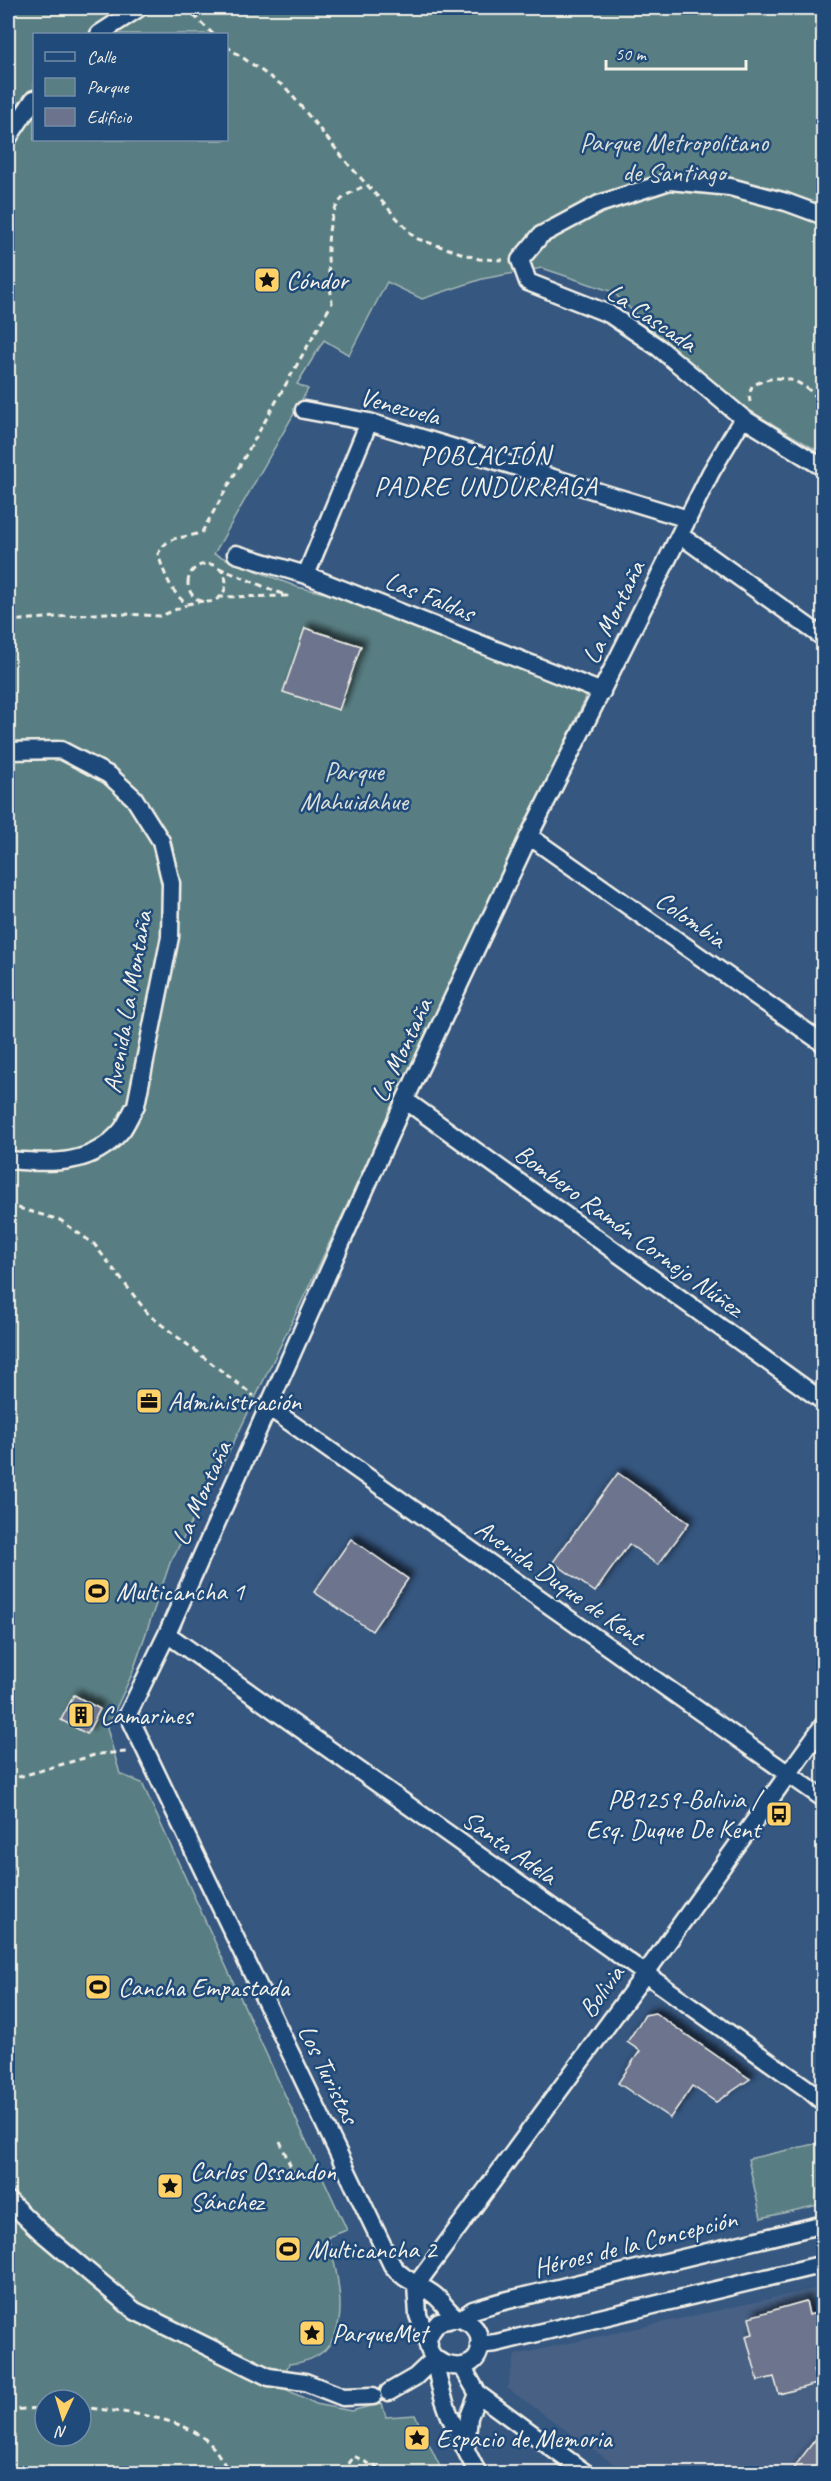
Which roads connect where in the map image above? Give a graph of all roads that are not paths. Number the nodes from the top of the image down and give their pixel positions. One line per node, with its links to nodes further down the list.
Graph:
1 (139, 8): 2 (street)
2 (101, 33)
3 (33, 100): 4 (street)
4 (8, 138)
5 (824, 216): 7 (street, La Cascada)
6 (304, 410): 8 (street, Venezuela)
7 (743, 418): 9 (street, La Cascada); 10 (street, La Montaña)
8 (369, 422): 10 (street, Venezuela); 13 (street)
9 (824, 468)
10 (688, 519): 11 (street, La Montaña)
11 (680, 535): 14 (street); 15 (street, La Montaña)
12 (236, 554): 13 (street, Las Faldas)
13 (306, 575): 15 (street, Las Faldas)
14 (824, 638)
15 (602, 692): 17 (street, La Montaña)
16 (8, 751): 20 (street, Avenida La Montaña)
17 (529, 836): 18 (street, Colombia); 19 (street, La Montaña)
18 (824, 1044)
19 (405, 1100): 21 (street, Bombero Ramón Cornejo Núñez); 22 (street, La Montaña)
20 (8, 1160)
21 (824, 1402)
22 (267, 1406): 23 (street, La Montaña); 26 (street, Avenida Duque de Kent)
23 (167, 1634): 24 (street, La Montaña); 28 (street, Santa Adela)
24 (128, 1714): 33 (street, Los Turistas)
25 (824, 1724): 26 (street, Bolivia)
26 (788, 1774): 27 (street, Avenida Duque de Kent); 28 (street, Bolivia)
27 (824, 1799)
28 (645, 1974): 29 (street, Santa Adela); 33 (street, Bolivia)
29 (824, 2103)
30 (8, 2200): 36 (street)
31 (824, 2224): 34 (street, Héroes de la Concepción)
32 (824, 2264): 35 (street)
33 (416, 2285): 34 (street, Los Turistas); 36 (street)
34 (459, 2318): 35 (street); 36 (street)
35 (479, 2345): 37 (street)
36 (432, 2351): 37 (street); 39 (street)
37 (462, 2366): 38 (street)
38 (478, 2394): 39 (street); 41 (street)
39 (466, 2449): 40 (street)
40 (478, 2474)
41 (587, 2474)

